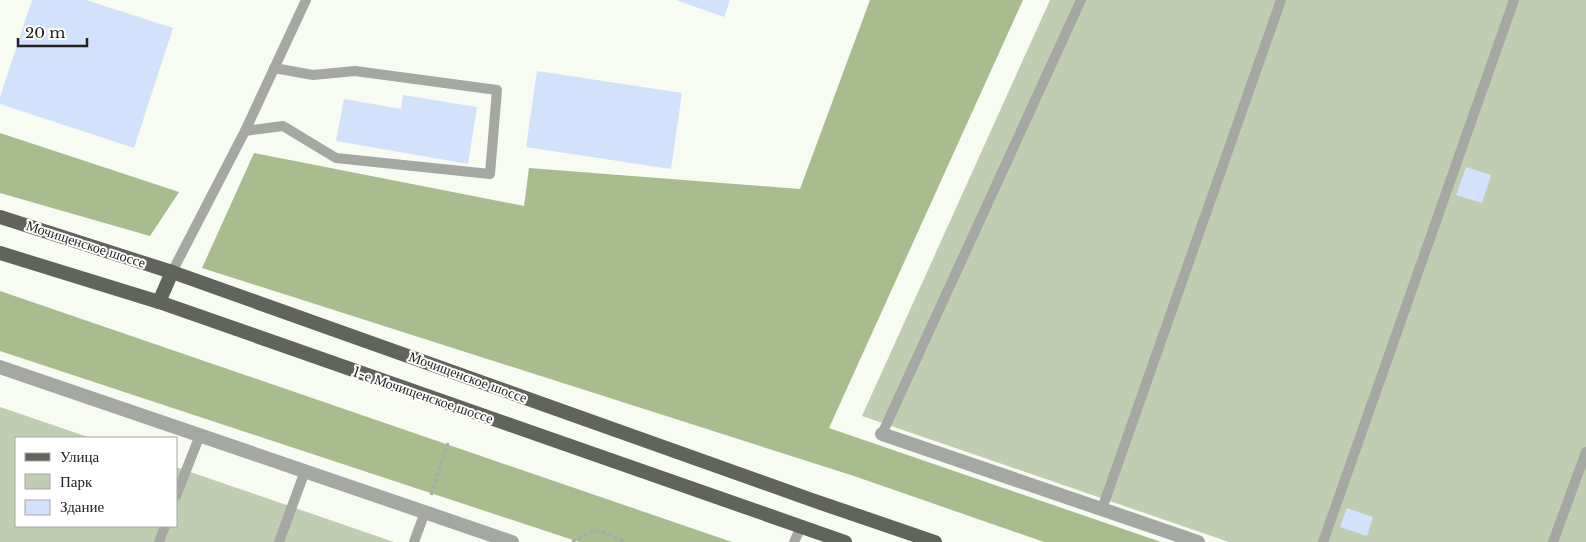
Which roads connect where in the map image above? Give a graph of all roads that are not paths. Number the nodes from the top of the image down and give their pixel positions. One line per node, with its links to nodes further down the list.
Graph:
1 (306, 0): 5 (lane)
2 (1081, 0): 12 (lane)
3 (1282, 0): 17 (lane)
4 (1514, 0): 29 (lane)
5 (274, 68): 6 (lane); 6 (lane)
6 (245, 131): 9 (lane)
7 (0, 217): 9 (main road, Мочищенское шоссе)
8 (0, 253): 10 (main road, 1-е Мочищенское шоссе)
9 (172, 272): 10 (main road); 27 (main road, Мочищенское шоссе)
10 (160, 302): 20 (main road, 1-е Мочищенское шоссе)
11 (0, 367): 13 (street)
12 (882, 434): 17 (street)
13 (200, 435): 15 (street); 16 (lane)
14 (1586, 452): 30 (lane)
15 (305, 471): 18 (street); 22 (lane)
16 (178, 491)
17 (1102, 509): 28 (street)
18 (425, 512): 23 (lane); 24 (street)
19 (165, 527): 21 (lane)
20 (801, 527): 25 (lane); 26 (main road, 1-е Мочищенское шоссе)
21 (159, 542)
22 (279, 542)
23 (414, 542)
24 (512, 542)
25 (794, 542)
26 (845, 542)
27 (935, 542)
28 (1198, 542)
29 (1323, 542)
30 (1553, 542)

